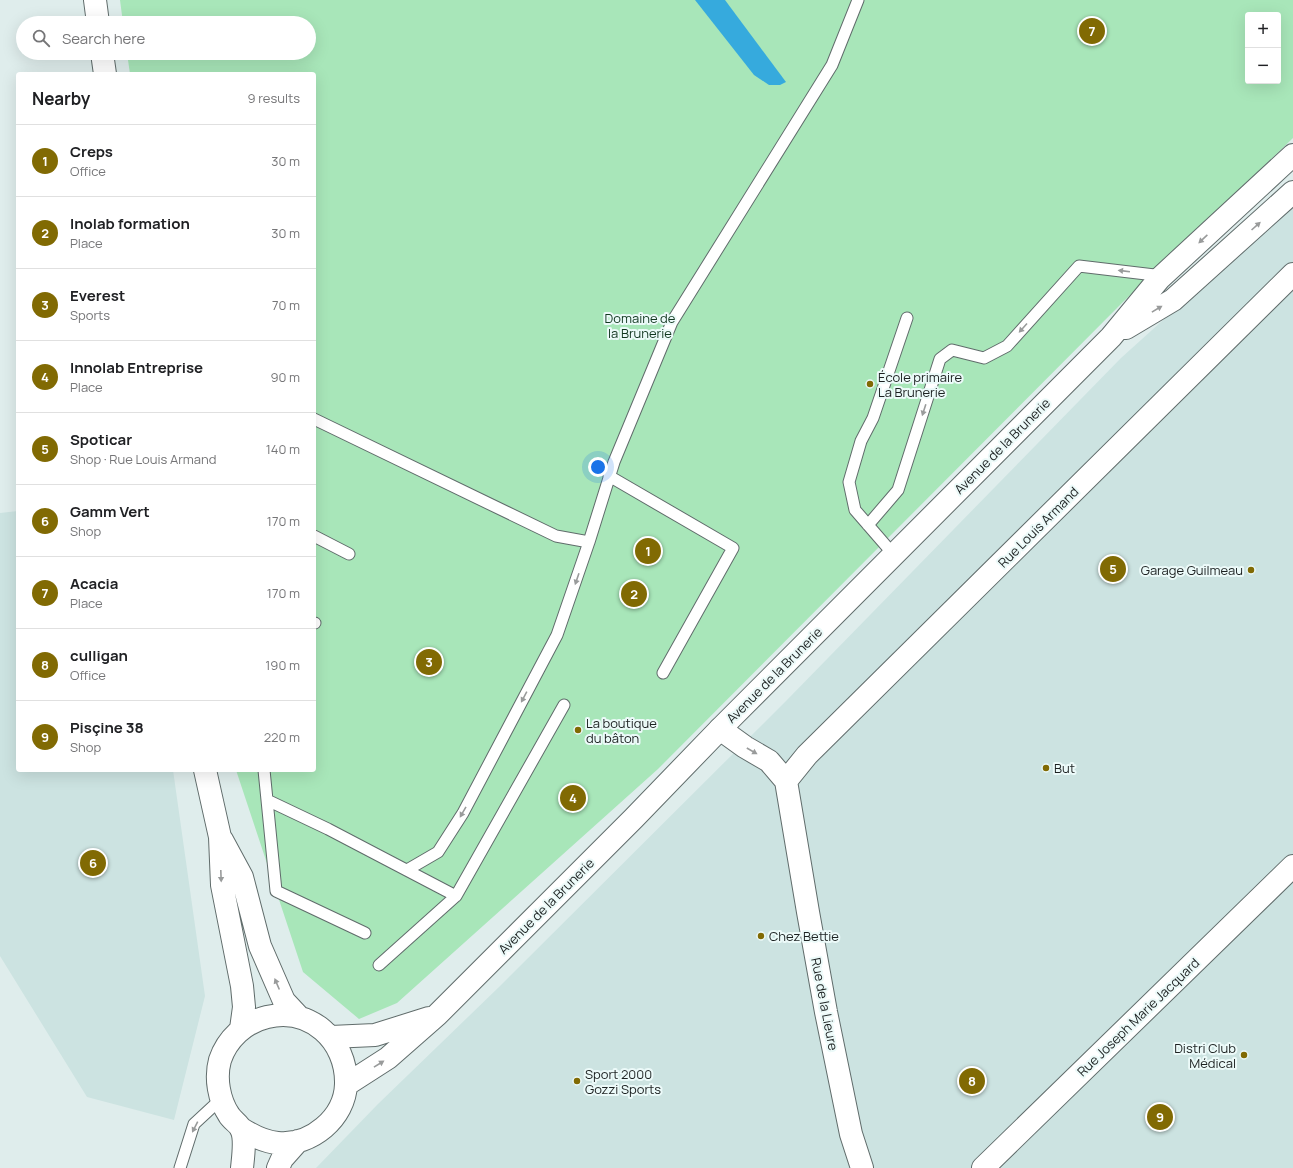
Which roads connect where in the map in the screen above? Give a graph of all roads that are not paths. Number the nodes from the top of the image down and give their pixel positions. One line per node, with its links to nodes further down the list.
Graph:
1 (95, 0): 3 (main road)
2 (858, 0): 13 (lane)
3 (97, 16)
4 (103, 60): 5 (main road)
5 (105, 72)
6 (1293, 156): 9 (main road, Avenue de la Brunerie, one-way to 9)
7 (1293, 192): 11 (main road, Avenue de la Brunerie, one-way to 7)
8 (1293, 274): 24 (main road, Rue Louis Armand)
9 (1163, 276): 11 (main road, Avenue de la Brunerie); 14 (lane, one-way to 14)
10 (907, 318): 14 (lane)
11 (1111, 337): 18 (main road, Avenue de la Brunerie)
12 (316, 420): 16 (lane)
13 (609, 476): 16 (lane); 19 (lane)
14 (868, 525): 18 (lane)
15 (316, 537): 17 (lane)
16 (589, 542): 28 (lane, one-way to 28)
17 (349, 554)
18 (894, 555): 21 (main road, Avenue de la Brunerie)
19 (663, 673)
20 (564, 705): 29 (lane)
21 (720, 730): 24 (main road, one-way to 24); 32 (main road, Avenue de la Brunerie)
22 (205, 772): 26 (main road)
23 (264, 772): 25 (lane)
24 (786, 781): 43 (main road, Rue de la Lieure)
25 (267, 800): 28 (lane); 30 (lane)
26 (220, 838): 33 (main road, one-way to 26); 34 (main road, one-way to 34)
27 (1293, 866): 44 (main road, Rue Joseph Marie Jacquard)
28 (407, 870): 29 (lane)
29 (456, 896): 31 (lane)
30 (365, 933)
31 (379, 965)
32 (437, 1015): 35 (main road, Avenue de la Brunerie); 36 (main road, Avenue de la Brunerie, one-way to 32)
33 (298, 1016): 34 (main road); 35 (main road)
34 (241, 1029): 37 (main road)
35 (331, 1037): 36 (main road)
36 (346, 1085): 39 (main road)
37 (221, 1098): 38 (main road); 40 (lane, one-way to 40)
38 (242, 1129): 39 (main road); 41 (main road)
39 (298, 1141): 42 (main road)
40 (180, 1168)
41 (242, 1168)
42 (278, 1168)
43 (862, 1168)
44 (983, 1168)

